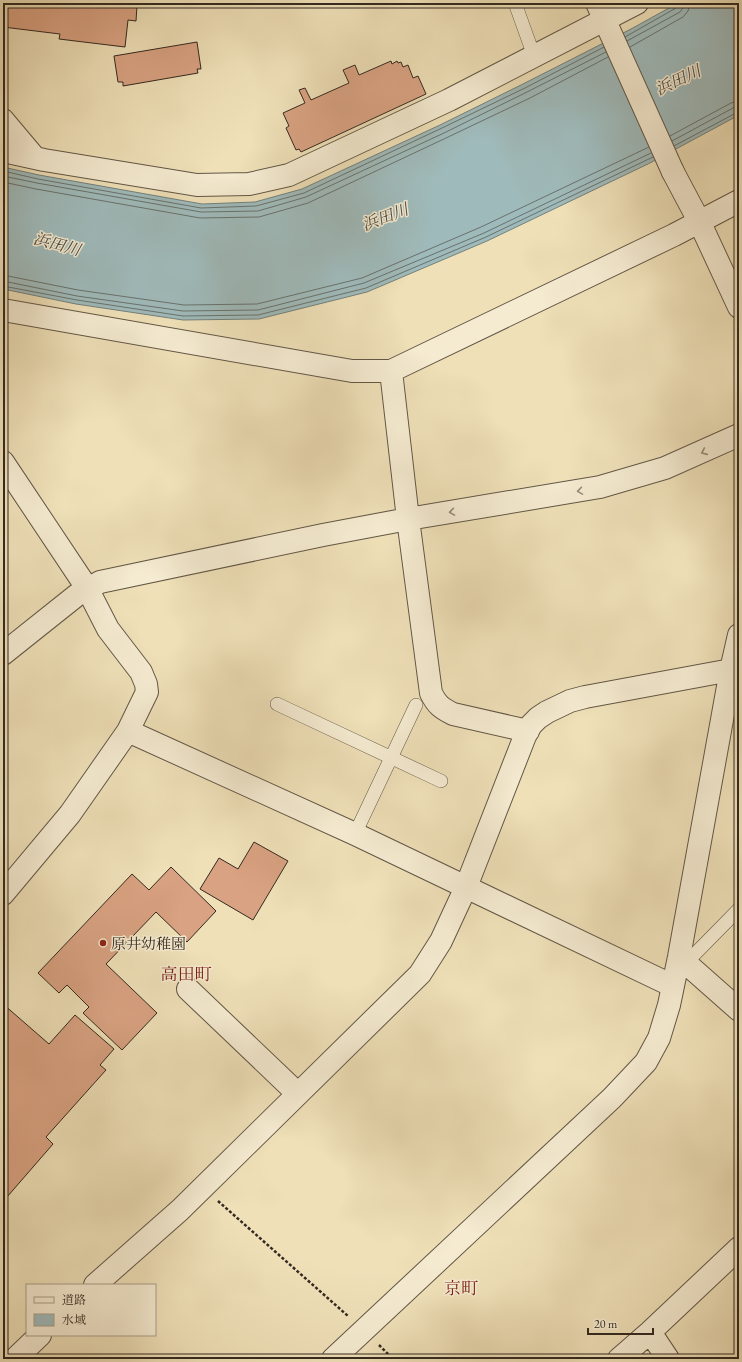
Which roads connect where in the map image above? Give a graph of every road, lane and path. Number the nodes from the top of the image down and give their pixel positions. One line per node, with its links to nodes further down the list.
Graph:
1 (515, 3): 4 (lane)
2 (637, 3): 3 (street)
3 (603, 17): 4 (street); 9 (street)
4 (534, 56): 7 (street)
5 (3, 120): 7 (street)
6 (3, 151): 7 (street)
7 (35, 158)
8 (739, 201): 9 (street)
9 (699, 222): 10 (street); 12 (street)
10 (739, 307)
11 (3, 310): 12 (street)
12 (391, 372): 15 (street)
13 (739, 435): 15 (street, one-way to 15)
14 (3, 462): 16 (street)
15 (408, 519): 16 (street); 23 (street)
16 (87, 588): 18 (street); 22 (street)
17 (739, 635): 19 (street)
18 (3, 654)
19 (735, 662): 23 (street); 30 (street)
20 (277, 704): 24 (lane)
21 (416, 705): 24 (lane)
22 (128, 731): 26 (street); 28 (street)
23 (528, 731): 27 (street)
24 (391, 758): 25 (lane); 26 (lane)
25 (441, 781)
26 (354, 834): 27 (street)
27 (466, 886): 31 (street); 34 (street)
28 (3, 894)
29 (739, 909): 30 (lane)
30 (683, 960): 31 (street); 33 (street)
31 (673, 986): 38 (street)
32 (188, 989): 34 (street)
33 (739, 1010)
34 (298, 1094): 35 (street)
35 (203, 1188): 37 (street); 38 (path)
36 (739, 1248): 39 (street)
37 (96, 1284)
38 (364, 1330): 42 (street); 43 (path)
39 (650, 1332): 44 (street); 45 (street)
40 (39, 1336): 41 (street)
41 (15, 1359)
42 (332, 1359)
43 (393, 1359)
44 (619, 1359)
45 (668, 1359)

